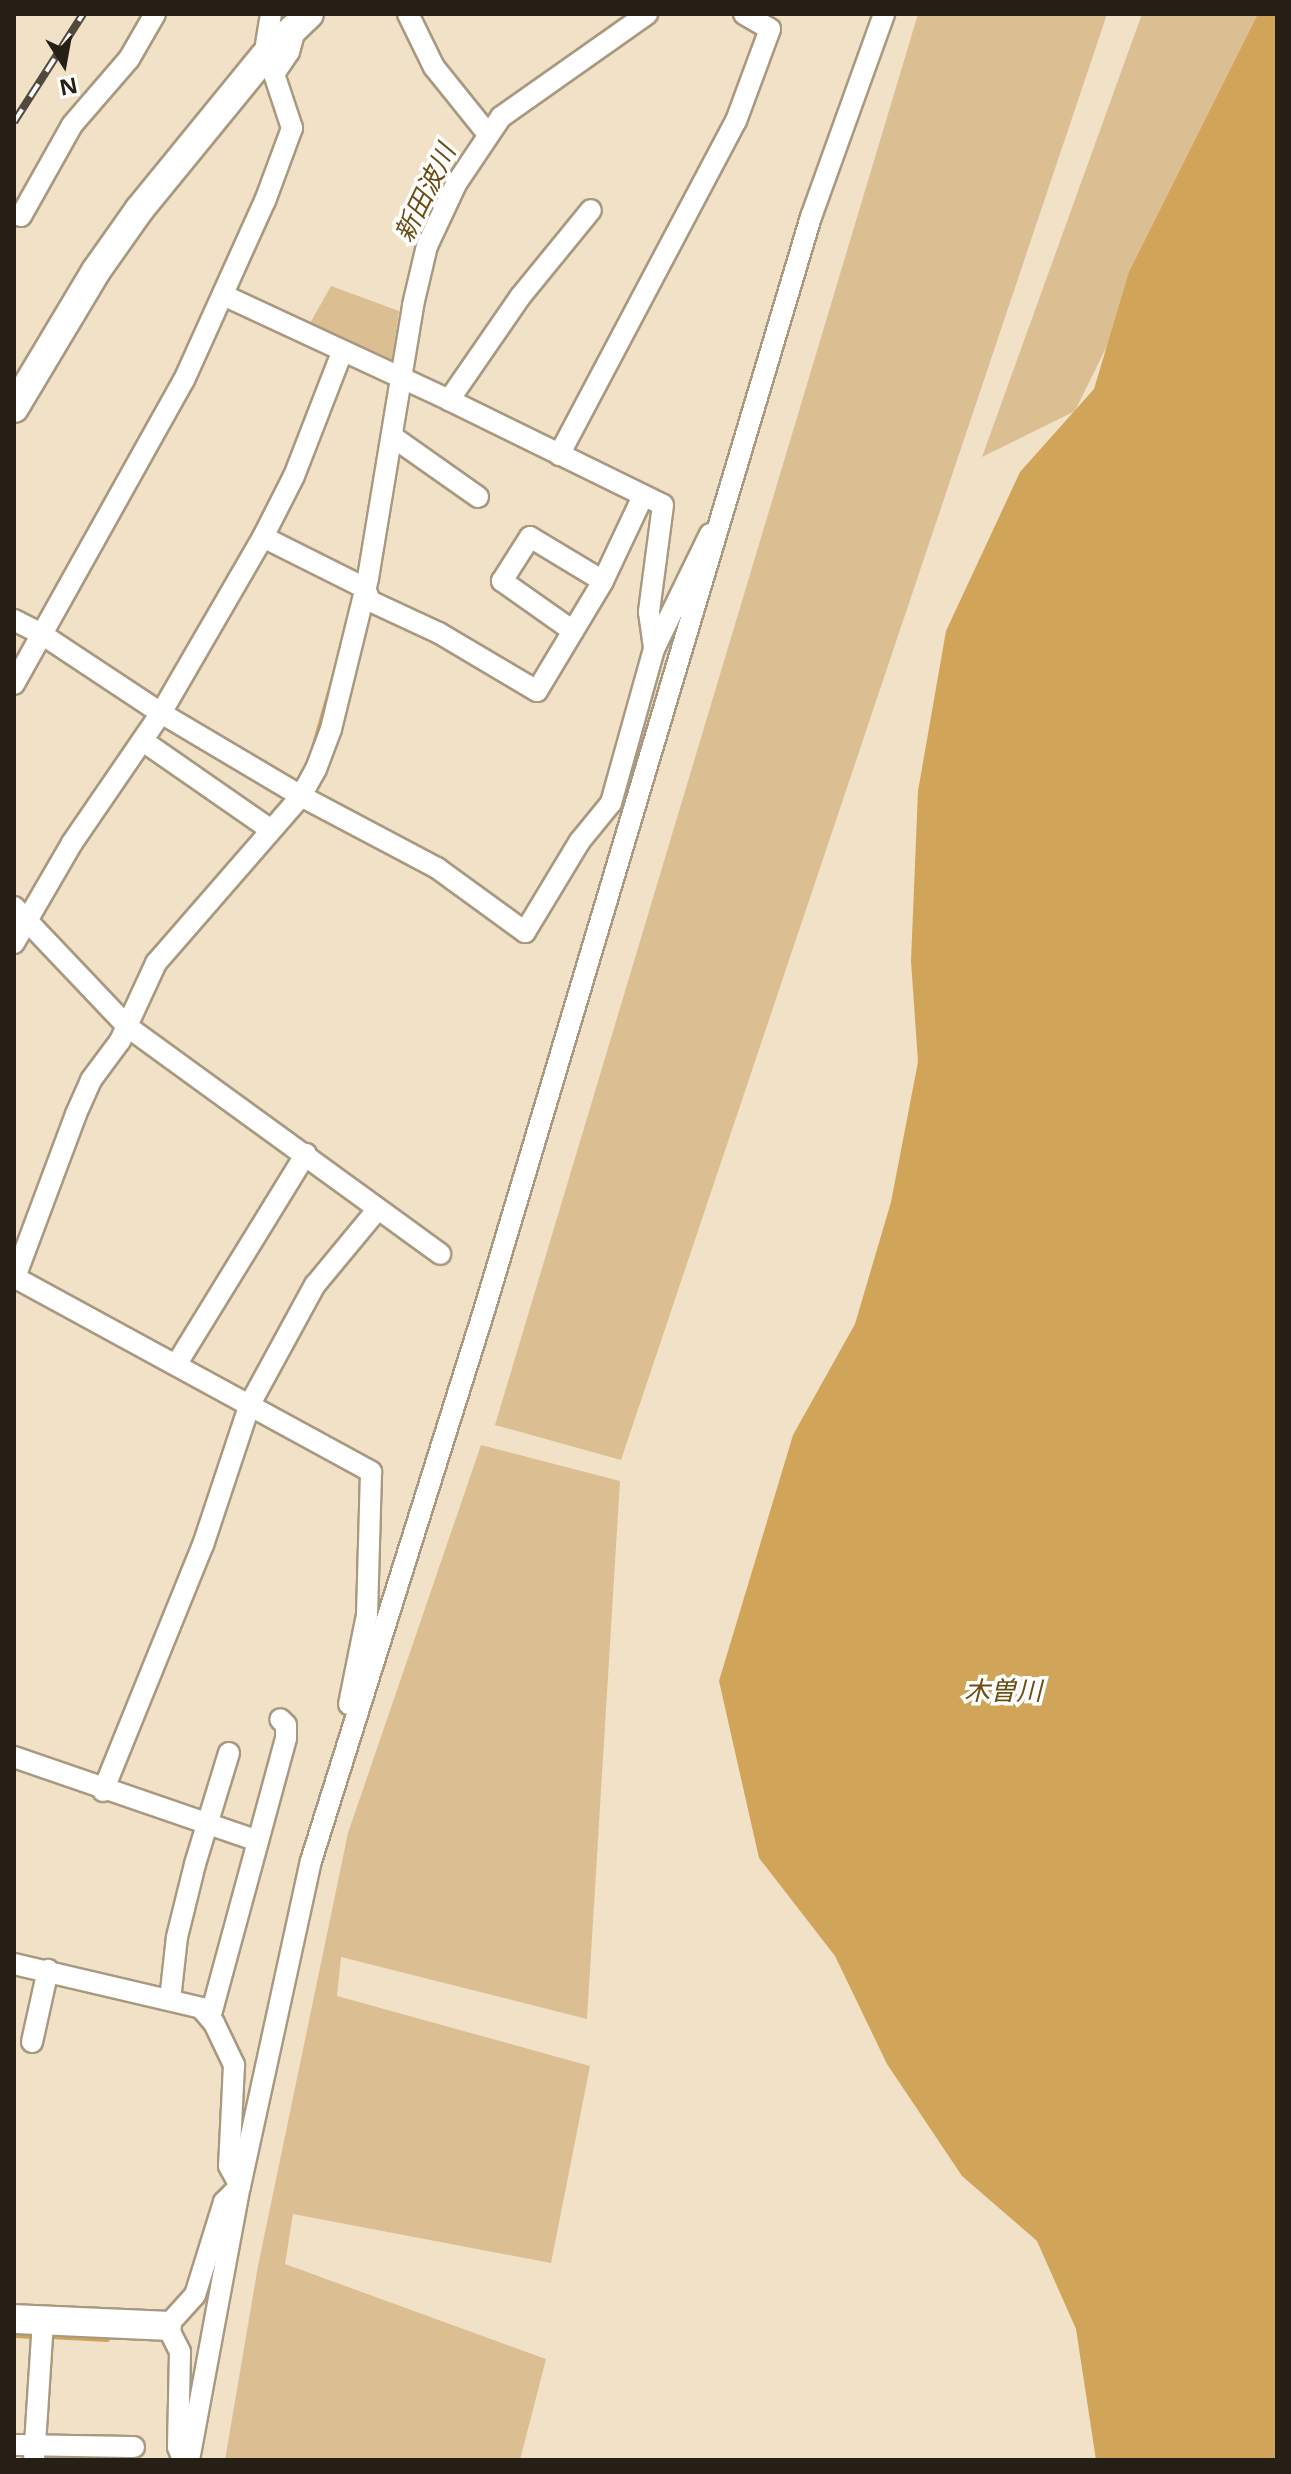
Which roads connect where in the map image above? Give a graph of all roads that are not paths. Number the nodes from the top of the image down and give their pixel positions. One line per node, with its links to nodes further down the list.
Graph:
1 (155, 14): 9 (street)
2 (408, 14): 7 (street)
3 (647, 14): 7 (street)
4 (744, 14): 16 (street)
5 (884, 14): 19 (street)
6 (291, 19): 10 (street); 14 (street)
7 (487, 133): 12 (street)
8 (591, 210): 13 (street)
9 (21, 216)
10 (223, 295): 11 (street); 25 (street)
11 (342, 352): 12 (street); 20 (street)
12 (402, 380): 13 (street); 15 (street)
13 (449, 400): 16 (street)
14 (14, 408)
15 (393, 437): 18 (street); 22 (street)
16 (559, 455): 17 (street)
17 (643, 496): 21 (street); 26 (street)
18 (478, 497)
19 (721, 527): 26 (street); 42 (street)
20 (263, 537): 22 (street); 28 (street)
21 (603, 581): 24 (street); 24 (street)
22 (365, 588): 24 (street); 30 (street)
23 (14, 620): 25 (street)
24 (573, 631)
25 (43, 635): 27 (street); 28 (street)
26 (654, 649): 30 (street)
27 (14, 684)
28 (161, 713): 29 (street); 30 (street)
29 (143, 741): 31 (street); 32 (street)
30 (301, 796): 31 (street)
31 (271, 830): 34 (street)
32 (20, 912): 33 (street); 34 (street)
33 (14, 943)
34 (128, 1027): 35 (street); 38 (street)
35 (306, 1154): 36 (street); 39 (street)
36 (375, 1207): 37 (street); 40 (street)
37 (440, 1254)
38 (14, 1278): 39 (street)
39 (176, 1365): 40 (street)
40 (250, 1404): 42 (street); 45 (street)
41 (280, 1719): 47 (street)
42 (352, 1723): 53 (street)
43 (229, 1753): 46 (street)
44 (14, 1757): 45 (street)
45 (103, 1791): 46 (street)
46 (206, 1825): 47 (street); 50 (street)
47 (255, 1840): 51 (street)
48 (14, 1964): 49 (street)
49 (48, 1970): 50 (street); 52 (street)
50 (170, 2000): 51 (street)
51 (210, 2018): 53 (street)
52 (32, 2042)
53 (240, 2186): 56 (street); 59 (street)
54 (14, 2319): 55 (street)
55 (43, 2321): 56 (street); 58 (street)
56 (167, 2326): 59 (street)
57 (134, 2447): 58 (street)
58 (27, 2450)
59 (186, 2460)

